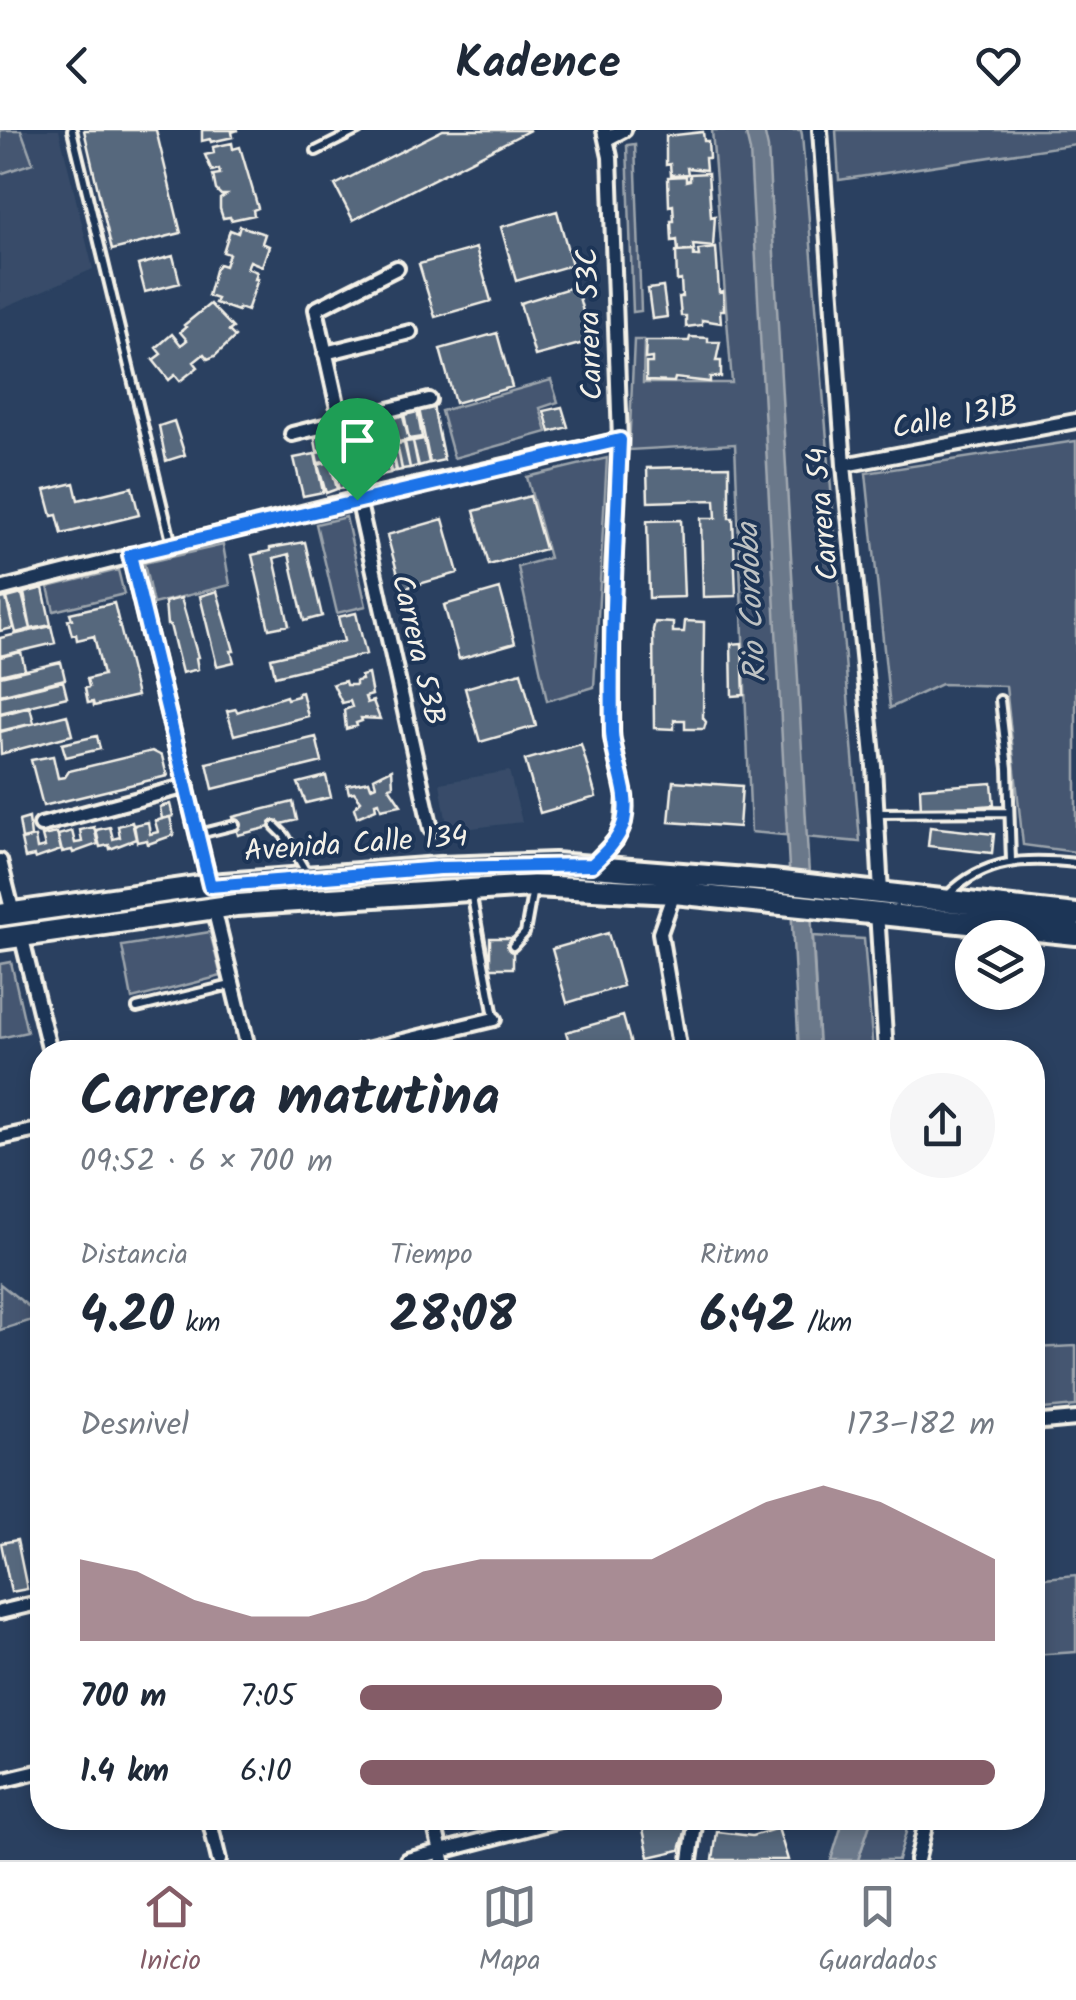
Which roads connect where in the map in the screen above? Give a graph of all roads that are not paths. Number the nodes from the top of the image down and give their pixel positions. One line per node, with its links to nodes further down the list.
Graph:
1 (72, 130): 17 (lane)
2 (358, 130): 6 (lane)
3 (624, 130): 5 (street)
4 (820, 130): 15 (street, Carrera 54)
5 (606, 134): 14 (street, Carrera 53C)
6 (316, 151)
7 (397, 268): 9 (street, Carrera 53B)
8 (410, 332): 9 (street)
9 (325, 353): 12 (street, Carrera 53B)
10 (429, 400): 12 (street)
11 (1076, 421): 15 (street, Calle 131B)
12 (341, 422): 13 (street); 16 (street, Carrera 53B)
13 (292, 434)
14 (620, 440): 16 (street); 32 (street, Carrera 53C)
15 (844, 464): 23 (street, Carrera 54)
16 (357, 500): 17 (street); 27 (street, Carrera 53B)
17 (172, 546): 18 (street)
18 (130, 555): 19 (street); 21 (street)
19 (0, 590)
20 (1000, 700): 22 (lane)
21 (187, 786): 24 (street); 28 (street)
22 (1009, 812): 23 (lane); 29 (lane)
23 (876, 813): 40 (street, Carrera 54)
24 (41, 824)
25 (235, 824): 28 (lane)
26 (275, 826): 33 (lane)
27 (431, 829)
28 (199, 834): 34 (street)
29 (1011, 860): 31 (lane); 39 (lane)
30 (0, 861): 42 (street)
31 (1076, 863)
32 (592, 865): 33 (main road, Avenida Calle 134); 37 (main road, Avenida Calle 134)
33 (309, 878): 34 (main road, Avenida Calle 134)
34 (210, 886): 42 (main road, Avenida Calle 134)
35 (533, 886): 36 (main road, Avenida Calle 134); 38 (main road, Avenida Calle 134); 47 (lane)
36 (471, 890): 41 (main road, Avenida Calle 134); 46 (lane)
37 (772, 892): 38 (main road, Avenida Calle 134); 40 (main road, Avenida Calle 134)
38 (674, 893): 55 (street)
39 (943, 900): 40 (main road, Avenida Calle 134); 43 (main road, Avenida Calle 134)
40 (879, 903): 44 (main road, Avenida Calle 134); 56 (street, Carrera 54)
41 (214, 908): 45 (main road, Avenida Calle 134); 49 (street)
42 (6, 914)
43 (1076, 914)
44 (1076, 934)
45 (10, 937): 52 (street)
46 (481, 946): 48 (lane); 51 (lane)
47 (514, 946)
48 (490, 948)
49 (232, 985): 50 (lane); 53 (street)
50 (137, 1008)
51 (494, 1019): 54 (street)
52 (46, 1040)
53 (246, 1040)
54 (407, 1040)
55 (678, 1040)
56 (885, 1040)
57 (30, 1131): 58 (street)
58 (0, 1138)
59 (1076, 1419): 60 (street)
60 (1045, 1423)
61 (30, 1605): 62 (street)
62 (0, 1612)
63 (30, 1773): 64 (street)
64 (0, 1781)
65 (212, 1830): 71 (street)
66 (436, 1830): 70 (street)
67 (528, 1830): 70 (street)
68 (694, 1830): 73 (street)
69 (924, 1830): 74 (street)
70 (442, 1856): 72 (street)
71 (219, 1860)
72 (407, 1860)
73 (690, 1860)
74 (916, 1860)

